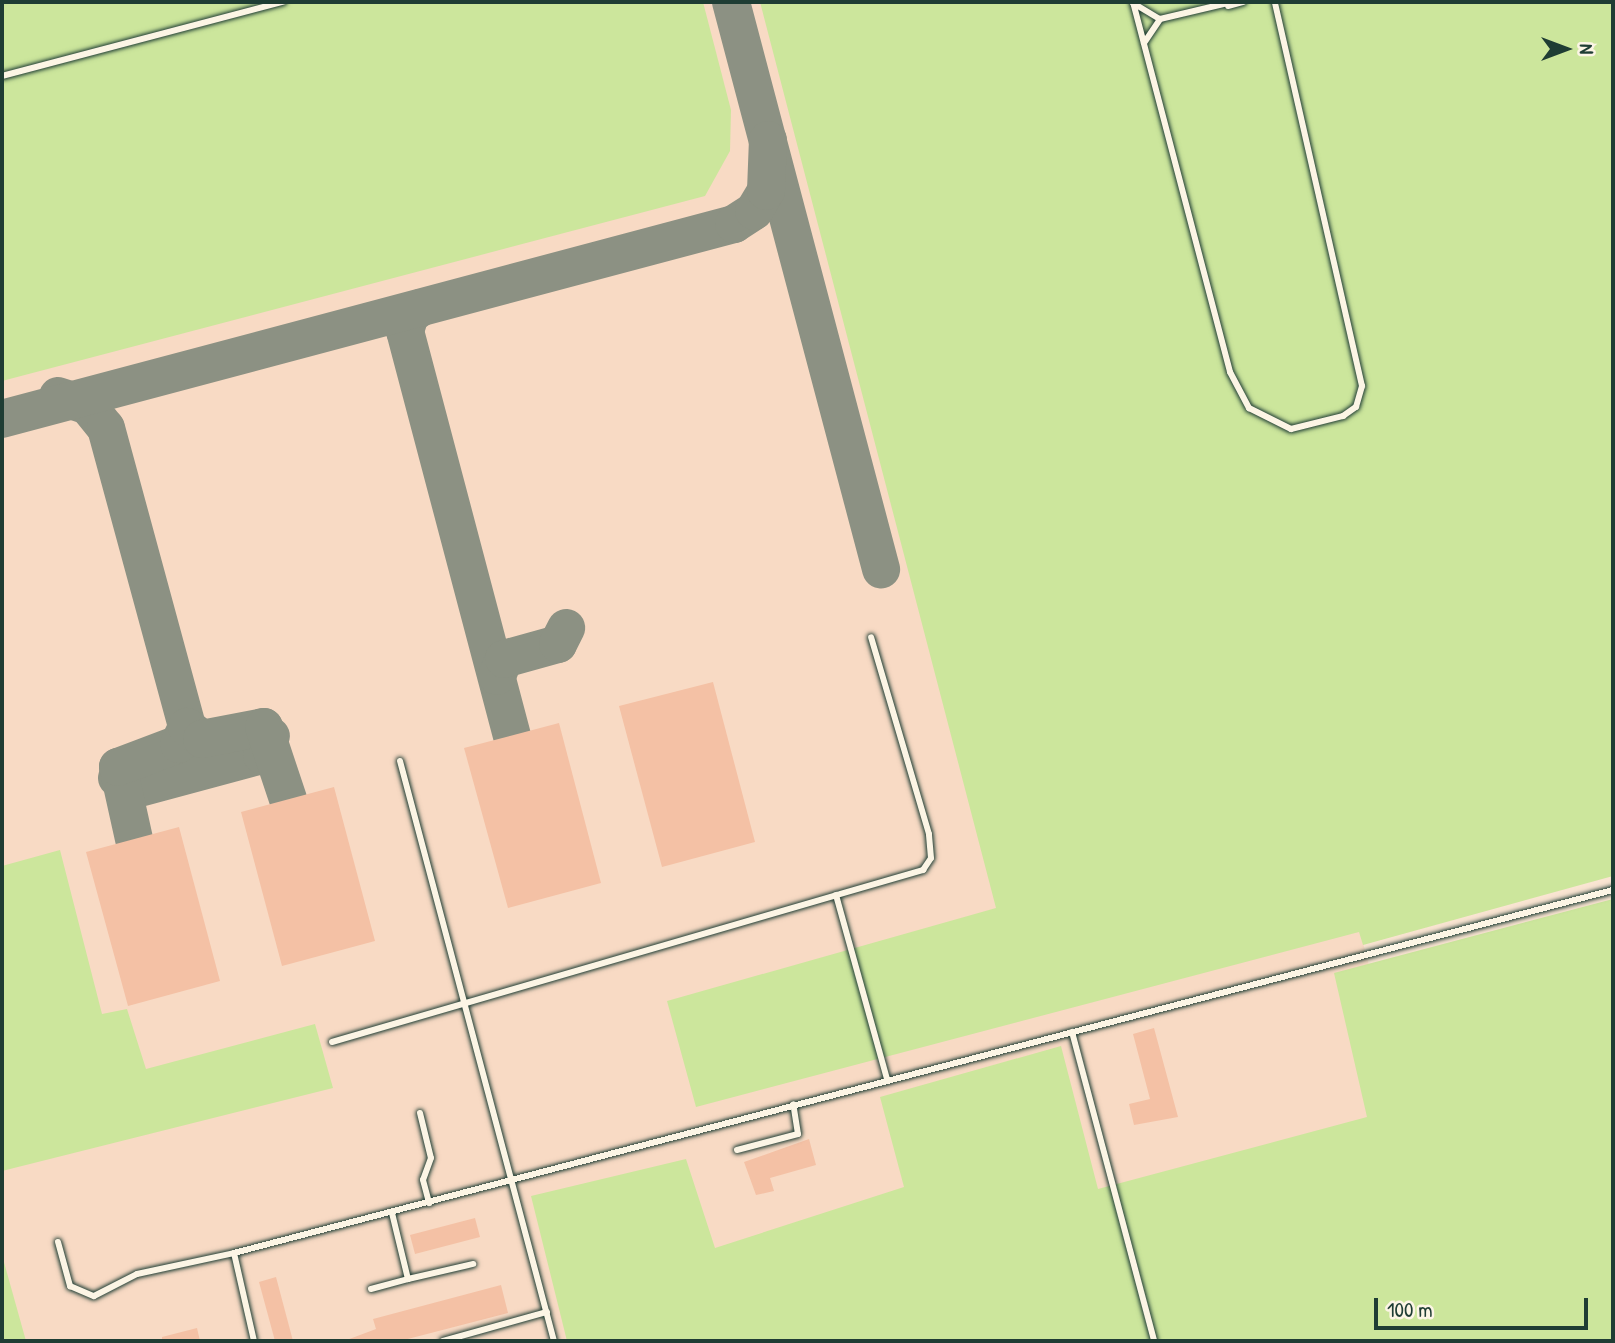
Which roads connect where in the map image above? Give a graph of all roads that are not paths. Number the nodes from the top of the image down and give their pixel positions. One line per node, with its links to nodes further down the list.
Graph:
1 (282, 2): 9 (lane)
2 (1133, 2): 7 (lane); 8 (lane)
3 (1232, 2): 6 (lane)
4 (1243, 2): 6 (lane)
5 (1275, 2): 8 (lane)
6 (1221, 8): 7 (lane)
7 (1160, 19): 8 (lane)
8 (1144, 43)
9 (2, 75)
10 (872, 637): 13 (lane)
11 (400, 761): 14 (lane)
12 (1613, 890): 15 (lane)
13 (836, 895): 14 (lane); 17 (lane)
14 (465, 1003): 16 (lane); 21 (lane)
15 (1072, 1032): 17 (lane); 33 (lane)
16 (332, 1042)
17 (887, 1079): 18 (lane)
18 (793, 1104): 20 (lane); 21 (lane)
19 (421, 1113): 22 (lane)
20 (737, 1150)
21 (511, 1180): 22 (lane); 29 (lane)
22 (429, 1203): 23 (lane)
23 (392, 1213): 25 (lane); 27 (lane)
24 (58, 1242): 25 (lane)
25 (234, 1252): 30 (lane)
26 (474, 1264): 27 (lane)
27 (408, 1279): 28 (lane)
28 (372, 1289)
29 (547, 1312): 31 (lane); 32 (lane)
30 (254, 1341)
31 (443, 1341)
32 (555, 1341)
33 (1154, 1341)

